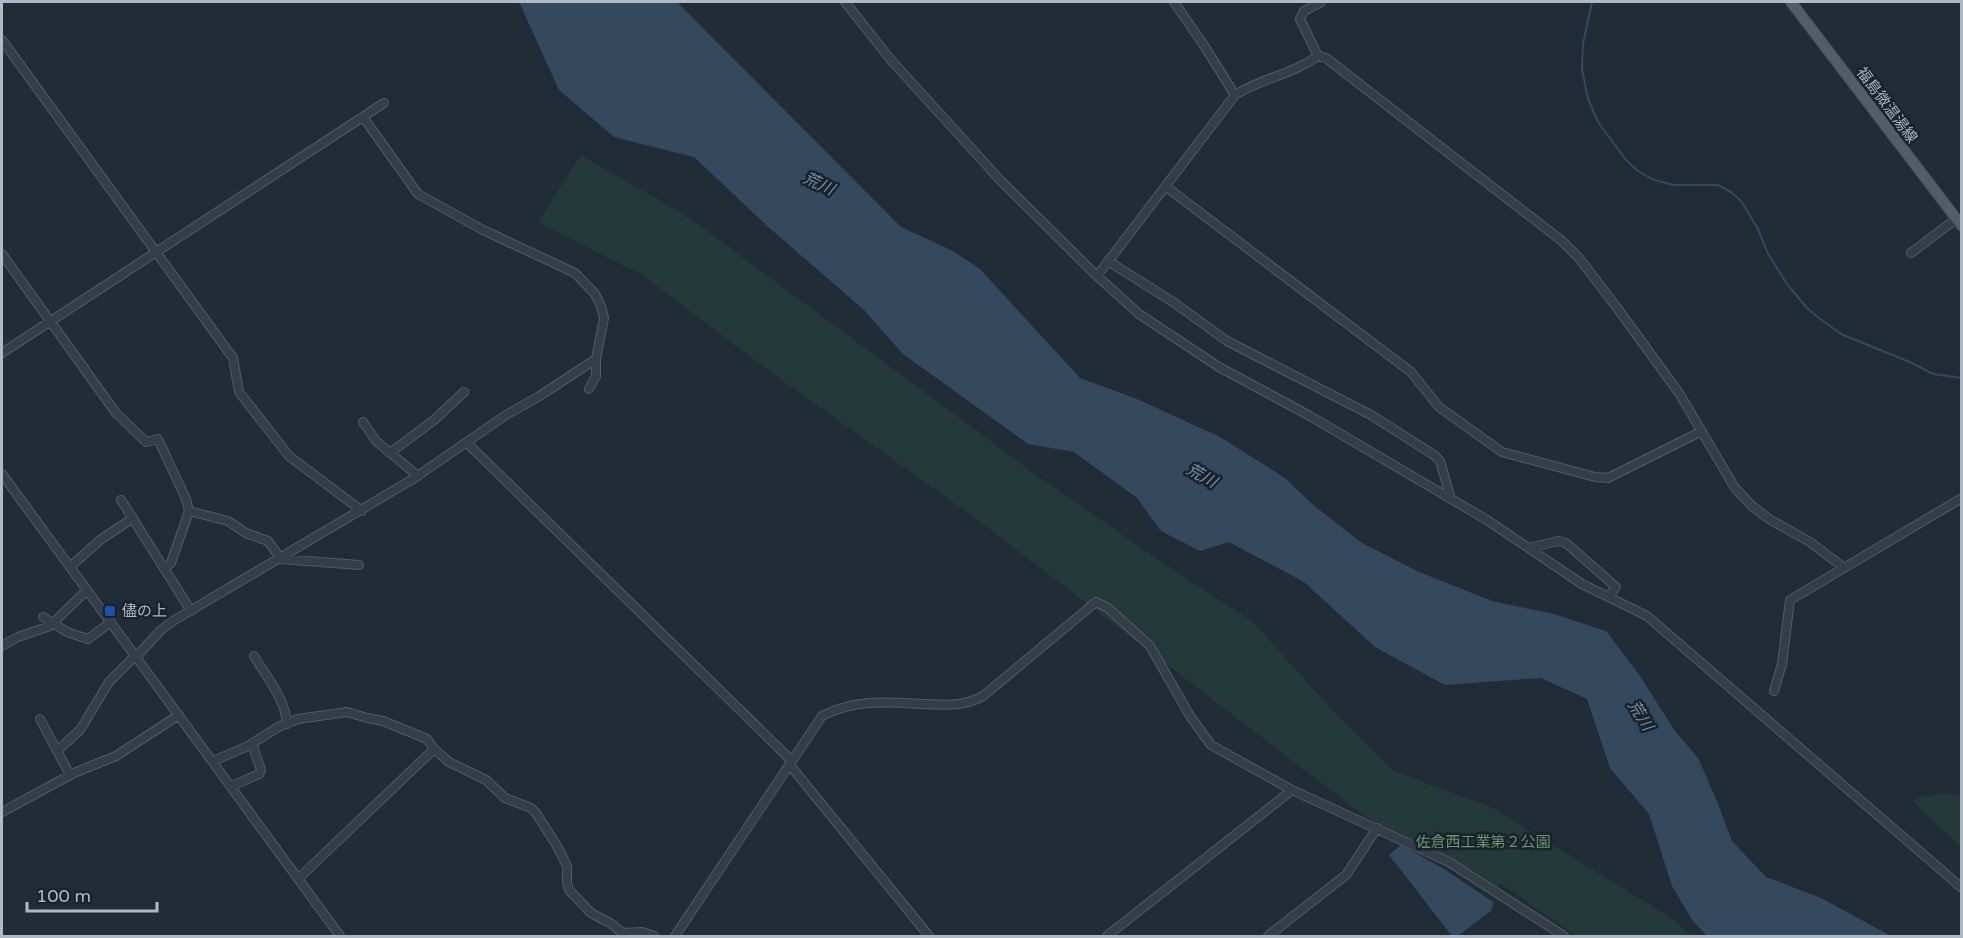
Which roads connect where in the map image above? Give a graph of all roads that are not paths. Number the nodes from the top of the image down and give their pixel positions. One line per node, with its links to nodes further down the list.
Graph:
1 (844, 2): 16 (street)
2 (1174, 2): 7 (street)
3 (1321, 2): 6 (street)
4 (1791, 2): 11 (main road, 福島微温湯線)
5 (2, 40): 12 (street)
6 (1318, 56): 7 (street); 23 (street)
7 (1235, 95): 10 (street)
8 (384, 103): 9 (street)
9 (363, 117): 12 (street); 19 (street)
10 (1165, 186): 15 (street); 23 (street)
11 (1959, 223): 13 (street)
12 (156, 252): 17 (street); 31 (street)
13 (1911, 253)
14 (2, 254): 17 (street)
15 (1108, 261): 16 (street); 29 (street)
16 (1097, 276): 29 (street)
17 (49, 322): 18 (street); 32 (street)
18 (2, 353)
19 (596, 359): 20 (street); 24 (street)
20 (589, 389)
21 (464, 392): 25 (street)
22 (363, 422): 25 (street)
23 (1702, 431): 38 (street)
24 (467, 443): 27 (street); 57 (street)
25 (390, 453): 27 (street)
26 (2, 474): 37 (street)
27 (418, 476): 31 (street)
28 (1962, 498): 38 (street)
29 (1451, 499): 34 (street)
30 (121, 500): 33 (street)
31 (362, 511): 35 (street)
32 (189, 512): 35 (street); 39 (street)
33 (133, 518): 37 (street); 39 (street)
34 (1529, 548): 41 (street); 41 (street)
35 (281, 559): 36 (street); 42 (street)
36 (359, 565)
37 (70, 567): 40 (street)
38 (1843, 567): 49 (street)
39 (165, 568): 42 (street)
40 (87, 591): 44 (street); 45 (street)
41 (1608, 597): 64 (street)
42 (191, 611): 47 (street)
43 (43, 617): 45 (street)
44 (111, 622): 45 (street); 47 (street)
45 (54, 624): 46 (street)
46 (2, 646)
47 (136, 656): 50 (street); 55 (street)
48 (254, 656): 52 (street)
49 (1774, 691)
50 (179, 715): 56 (street); 58 (street)
51 (40, 719): 55 (street)
52 (287, 724): 53 (street); 54 (street)
53 (252, 744): 56 (street); 59 (street)
54 (434, 749): 63 (street); 66 (street)
55 (57, 751): 58 (street)
56 (213, 761): 59 (street)
57 (790, 763): 60 (street); 67 (street); 68 (street)
58 (70, 775): 61 (street)
59 (232, 786): 63 (street)
60 (1292, 790): 62 (street); 69 (street)
61 (2, 812)
62 (1377, 828): 70 (street); 71 (street)
63 (298, 878): 65 (street)
64 (1962, 888)
65 (340, 936)
66 (654, 936)
67 (675, 936)
68 (929, 936)
69 (1107, 936)
70 (1268, 936)
71 (1564, 936)

